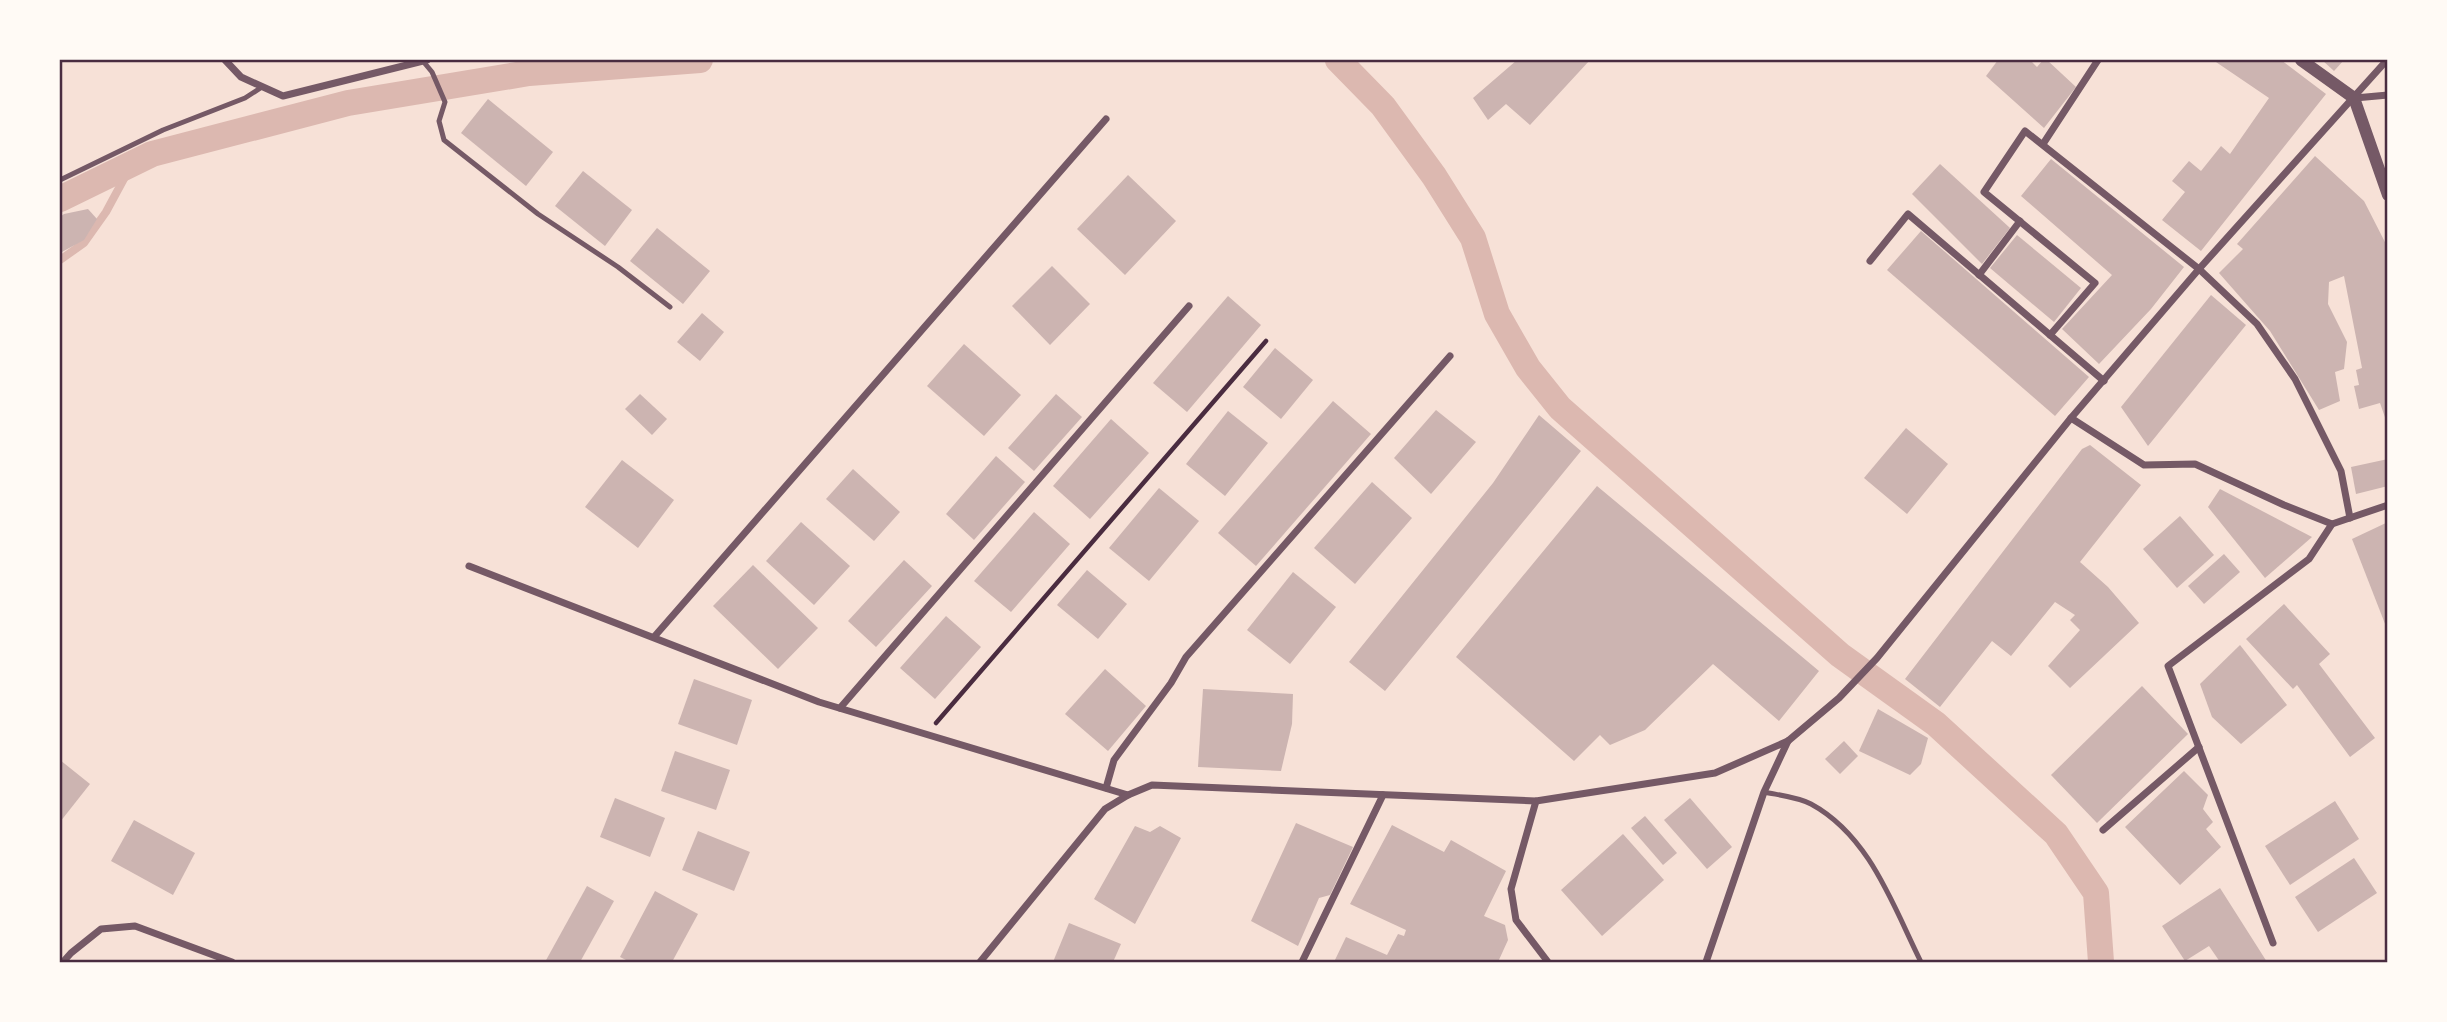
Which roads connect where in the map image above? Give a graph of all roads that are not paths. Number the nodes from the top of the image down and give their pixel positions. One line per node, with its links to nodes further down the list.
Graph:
1 (225, 60): 6 (street)
2 (424, 60): 6 (street); 18 (lane)
3 (2098, 60): 10 (street)
4 (2301, 60): 8 (street)
5 (2387, 60): 8 (street)
6 (262, 87): 11 (lane)
7 (2388, 95): 8 (street)
8 (2354, 98): 12 (street); 15 (street)
9 (1106, 119): 27 (street)
10 (2043, 144): 13 (street); 15 (street)
11 (60, 180)
12 (2388, 195)
13 (2020, 221): 16 (street); 19 (street)
14 (1870, 261): 16 (street)
15 (2199, 269): 21 (street); 24 (street)
16 (1979, 275): 19 (street)
17 (1189, 306): 28 (street)
18 (670, 307)
19 (2050, 335): 21 (street)
20 (1450, 356): 31 (street)
21 (2104, 381): 22 (street)
22 (2071, 418): 25 (street); 29 (street)
23 (2388, 505): 24 (street)
24 (2350, 518): 25 (street)
25 (2332, 524): 30 (street)
26 (469, 566): 27 (street)
27 (654, 638): 28 (street)
28 (841, 708): 31 (street)
29 (1788, 741): 32 (street); 35 (street)
30 (2199, 747): 36 (street); 37 (street)
31 (1105, 788): 34 (street)
32 (1764, 792): 43 (street); 44 (lane)
33 (1383, 794): 34 (street); 35 (street); 41 (street)
34 (1128, 795): 40 (street)
35 (1536, 801): 42 (street)
36 (2103, 831)
37 (2273, 943)
38 (63, 962): 39 (street)
39 (232, 962)
40 (980, 962)
41 (1302, 962)
42 (1548, 962)
43 (1706, 962)
44 (1921, 962)

